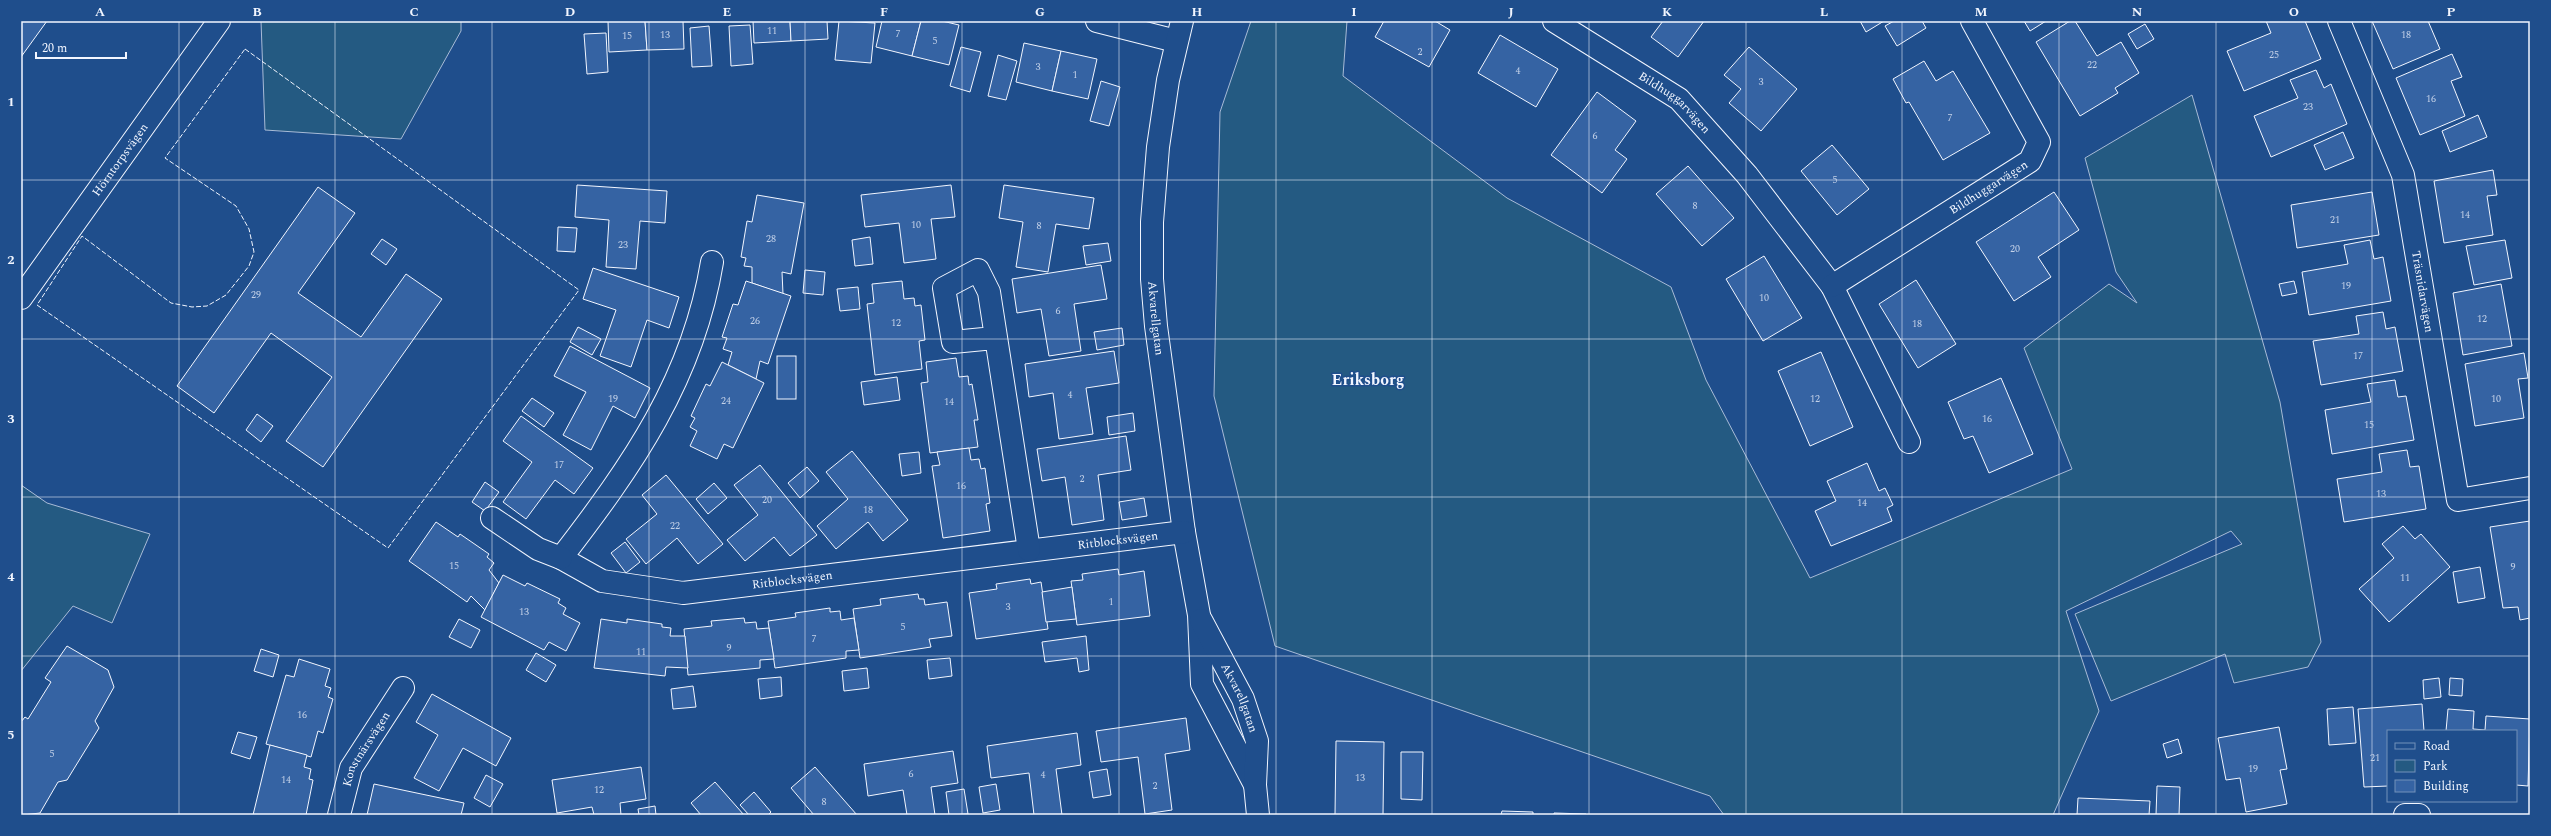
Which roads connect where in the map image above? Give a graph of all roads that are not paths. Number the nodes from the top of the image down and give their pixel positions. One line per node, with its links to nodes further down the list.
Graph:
1 (219, 21): 9 (street, Hörntorpsvägen)
2 (1097, 21): 6 (street)
3 (1554, 21): 8 (street, Bildhuggarvägen)
4 (1972, 21): 8 (street, Bildhuggarvägen)
5 (2339, 21): 12 (street, Träsnidarvägen)
6 (1179, 31): 14 (street, Akvarellgatan)
7 (712, 262): 16 (street)
8 (1832, 286): 11 (street, Bildhuggarvägen)
9 (21, 298)
10 (994, 338): 15 (street)
11 (1909, 442)
12 (2530, 488)
13 (492, 518): 16 (street, Ritblocksvägen)
14 (1184, 532): 15 (street, Ritblocksvägen); 17 (street, Akvarellgatan)
15 (1028, 550): 16 (street, Ritblocksvägen)
16 (561, 558)
17 (1199, 615): 19 (street, Akvarellgatan); 19 (street, Akvarellgatan)
18 (404, 688): 20 (street, Konstnärsvägen)
19 (1255, 785): 21 (street, Akvarellgatan)
20 (339, 815)
21 (1258, 815)
22 (2405, 815): 23 (street)
23 (2419, 815)

